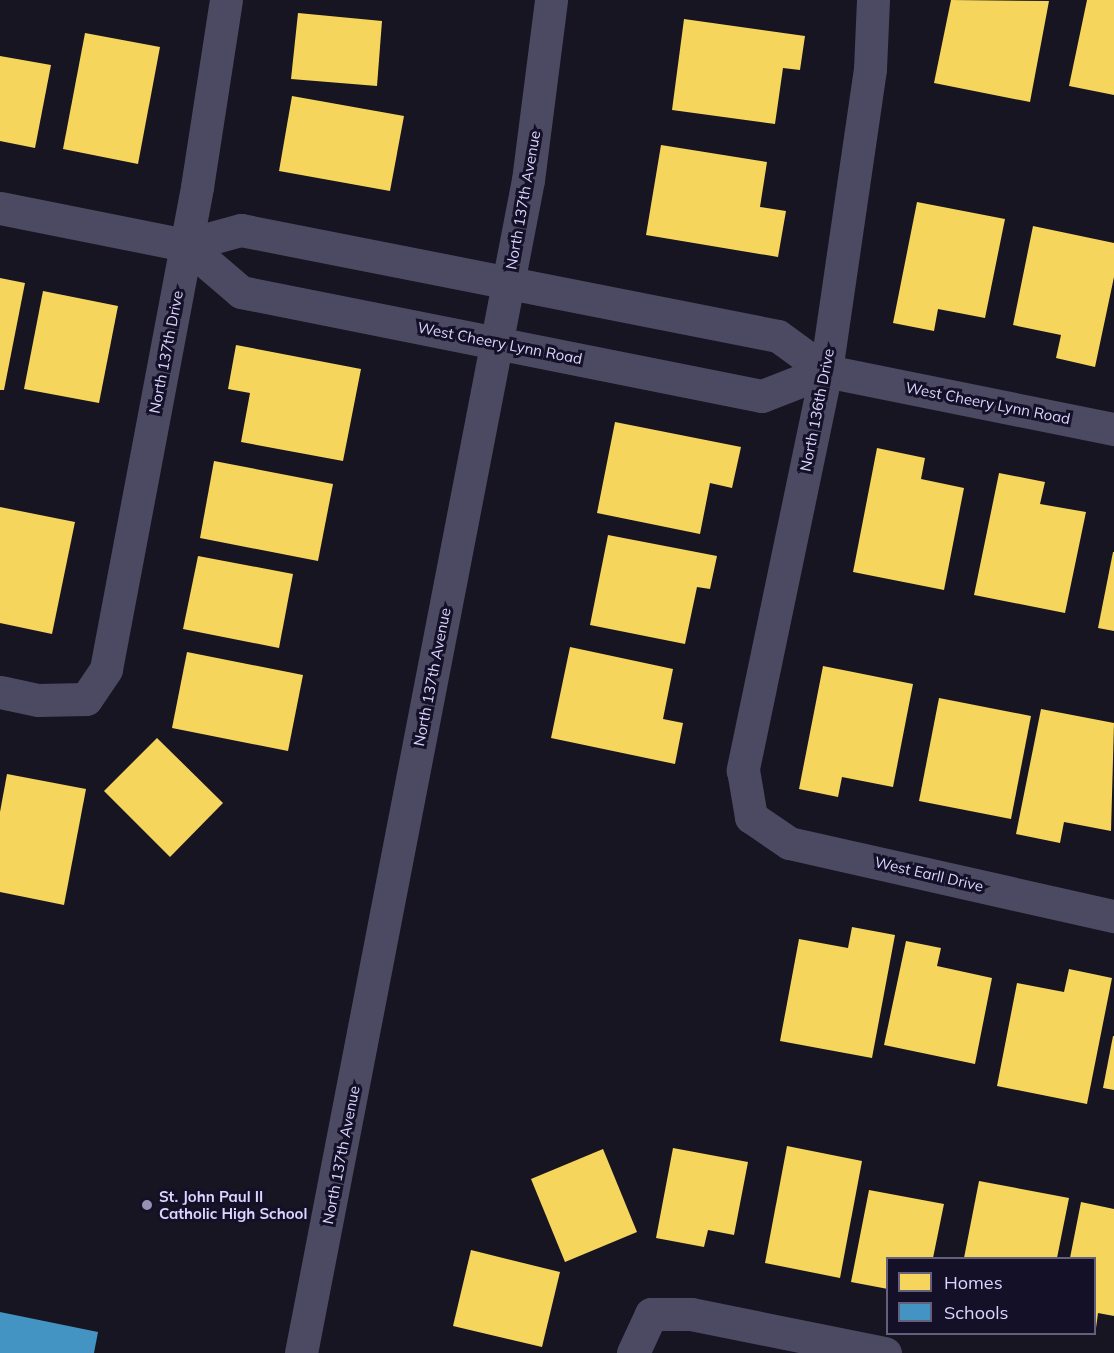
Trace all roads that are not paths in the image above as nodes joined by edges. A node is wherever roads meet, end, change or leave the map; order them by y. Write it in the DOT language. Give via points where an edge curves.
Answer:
graph roads {
  1 [pos="226,0"];
  2 [pos="551,0"];
  3 [pos="873,0"];
  4 [pos="0,208"];
  5 [pos="186,245"];
  6 [pos="509,283"];
  7 [pos="496,341"];
  8 [pos="826,371"];
  9 [pos="1114,429"];
  10 [pos="0,692"];
  11 [pos="752,817"];
  12 [pos="1114,916"];
  13 [pos="301,1353"];
  14 [pos="633,1353"];
  15 [pos="885,1353"];
  1 -- 5 [label="street, North 137th Drive"];
  2 -- 6 [label="street, North 137th Avenue"];
  3 -- 8 [label="street, North 136th Drive" via="870,69"];
  4 -- 5 [label="street, West Cheery Lynn Road"];
  5 -- 6 [label="street, West Cheery Lynn Road" via="241,230"];
  5 -- 7 [label="street, West Cheery Lynn Road" via="241,292"];
  5 -- 10 [label="street, North 137th Drive" via="106,669 86,699 38,700"];
  6 -- 7 [label="street, North 137th Avenue"];
  6 -- 8 [label="street, West Cheery Lynn Road" via="778,336"];
  7 -- 8 [label="street, West Cheery Lynn Road" via="762,396"];
  7 -- 13 [label="street, North 137th Avenue"];
  8 -- 9 [label="street, West Cheery Lynn Road"];
  8 -- 11 [label="street, North 136th Drive" via="743,770"];
  11 -- 12 [label="street, West Earll Drive" via="789,843"];
  14 -- 15 [label="street" via="651,1314 691,1314"];
}
